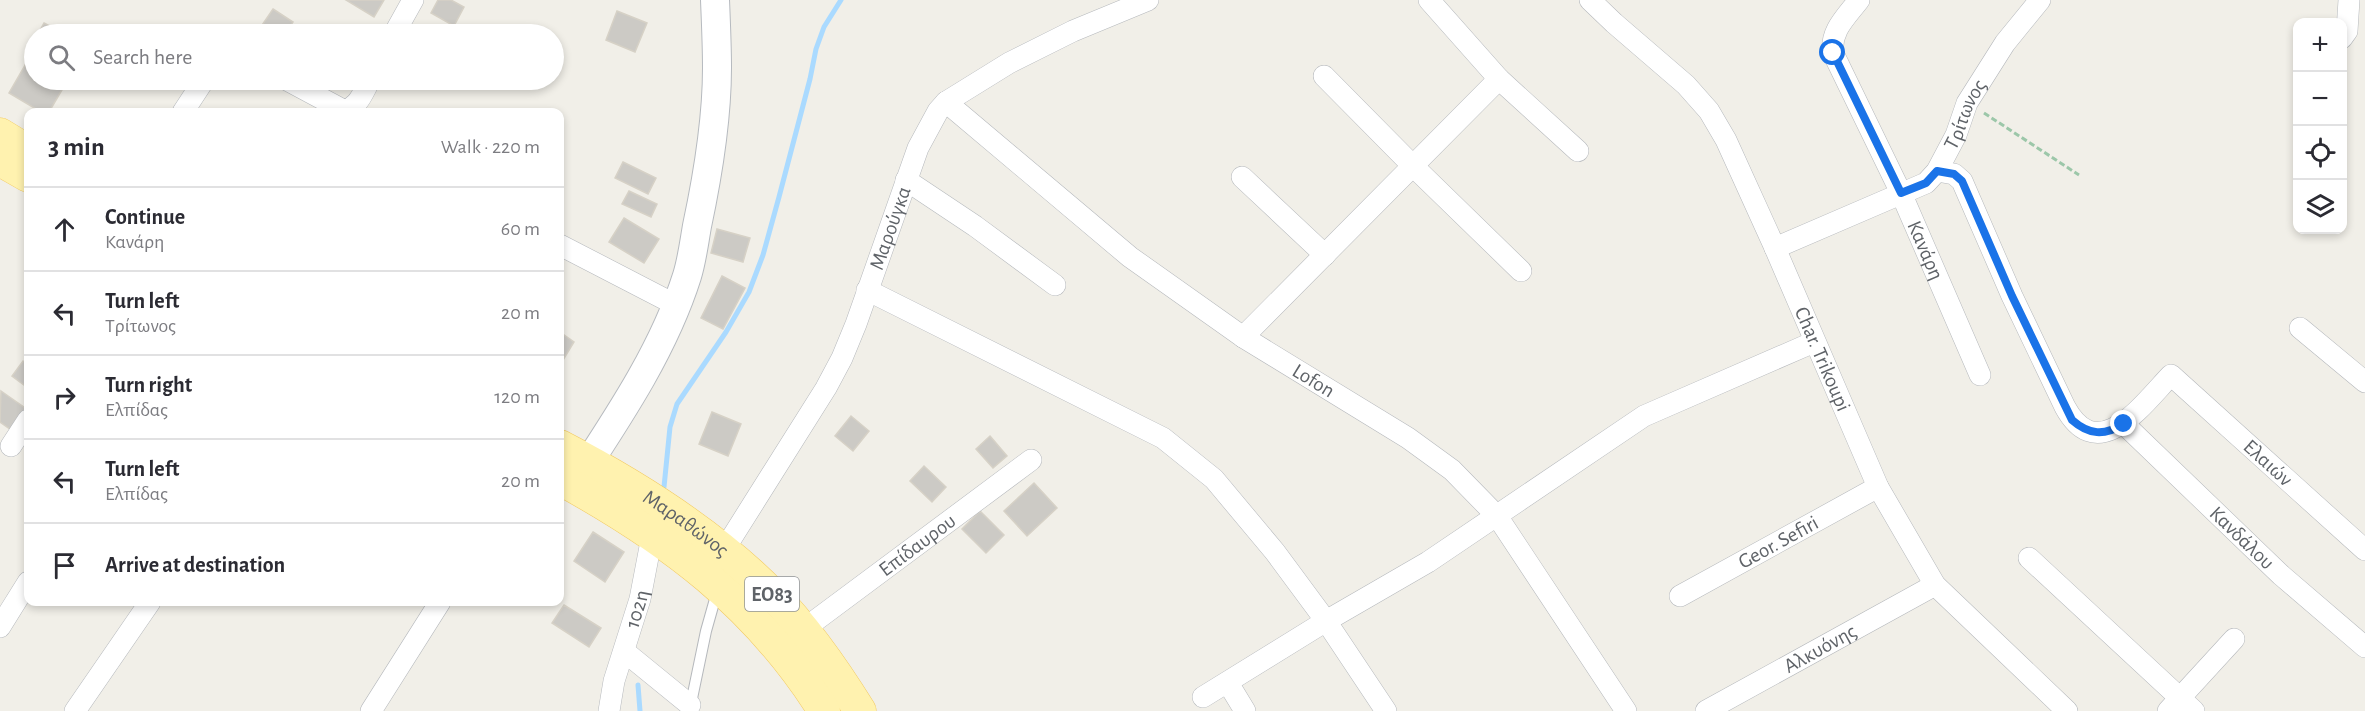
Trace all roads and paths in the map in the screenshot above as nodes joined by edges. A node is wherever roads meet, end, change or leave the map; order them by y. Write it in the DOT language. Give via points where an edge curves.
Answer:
graph roads {
  1 [pos="413,0"];
  2 [pos="715,0"];
  3 [pos="1148,0"];
  4 [pos="1429,0"];
  5 [pos="1590,0"];
  6 [pos="1859,0"];
  7 [pos="2040,0"];
  8 [pos="2349,0"];
  9 [pos="2347,21"];
  10 [pos="400,24"];
  11 [pos="1324,75"];
  12 [pos="1499,79"];
  13 [pos="197,90"];
  14 [pos="306,90"];
  15 [pos="364,90"];
  16 [pos="946,102"];
  17 [pos="1967,103"];
  18 [pos="186,108"];
  19 [pos="339,108"];
  20 [pos="353,108"];
  21 [pos="1578,151"];
  22 [pos="1413,166"];
  23 [pos="1937,171"];
  24 [pos="2079,175"];
  25 [pos="1242,177"];
  26 [pos="906,180"];
  27 [pos="1901,193"];
  28 [pos="564,247"];
  29 [pos="1775,248"];
  30 [pos="1325,255"];
  31 [pos="1521,271"];
  32 [pos="1055,285"];
  33 [pos="867,290"];
  34 [pos="676,305"];
  35 [pos="2300,328"];
  36 [pos="1243,337"];
  37 [pos="1814,342"];
  38 [pos="1980,375"];
  39 [pos="2365,382"];
  40 [pos="2124,424"];
  41 [pos="24,426"];
  42 [pos="11,446"];
  43 [pos="564,455"];
  44 [pos="1031,460"];
  45 [pos="574,476"];
  46 [pos="1878,487"];
  47 [pos="658,503"];
  48 [pos="1497,516"];
  49 [pos="653,535"];
  50 [pos="723,550"];
  51 [pos="2365,550"];
  52 [pos="2029,558"];
  53 [pos="1935,585"];
  54 [pos="719,586"];
  55 [pos="24,588"];
  56 [pos="1680,596"];
  57 [pos="147,606"];
  58 [pos="437,606"];
  59 [pos="1326,621"];
  60 [pos="0,627"];
  61 [pos="804,629"];
  62 [pos="2234,639"];
  63 [pos="2365,647"];
  64 [pos="624,652"];
  65 [pos="1228,683"];
  66 [pos="1203,697"];
  67 [pos="2180,707"];
  68 [pos="690,708"];
  69 [pos="75,711"];
  70 [pos="371,711"];
  71 [pos="609,711"];
  72 [pos="824,711"];
  73 [pos="860,711"];
  74 [pos="1245,711"];
  75 [pos="1386,711"];
  76 [pos="1626,711"];
  77 [pos="1706,711"];
  78 [pos="2067,711"];
  1 -- 10 [label="street"];
  2 -- 34 [label="street" via="717,71 704,194 688,274"];
  3 -- 16 [label="street, Μαρούγκα" via="1073,31"];
  4 -- 12 [label="street"];
  5 -- 29 [label="street, Char. Trikoupi" via="1686,85 1709,111"];
  6 -- 27 [label="street, Κανάρη" via="1836,30 1833,53"];
  7 -- 17 [label="street, Τρίτωνος" via="2005,43"];
  8 -- 9 [label="street"];
  11 -- 22 [label="street"];
  12 -- 21 [label="street"];
  12 -- 22 [label="street"];
  13 -- 18 [label="street"];
  14 -- 19 [label="street"];
  15 -- 20 [label="street"];
  16 -- 26 [label="street, Μαρούγκα" via="918,148"];
  16 -- 36 [label="street, Lofon" via="1130,257"];
  17 -- 23 [label="street, Τρίτωνος"];
  17 -- 24 [label="path"];
  22 -- 30 [label="street"];
  22 -- 31 [label="street"];
  23 -- 27 [label="street, Τρίτωνος" via="1926,183"];
  23 -- 40 [label="street" via="1954,174 1962,181 2072,420 2083,430 2095,432"];
  25 -- 30 [label="street"];
  26 -- 32 [label="street"];
  26 -- 33 [label="street, Μαρούγκα"];
  27 -- 29 [label="street, Τρίτωνος"];
  27 -- 38 [label="street, Κανάρη"];
  28 -- 34 [label="street"];
  29 -- 37 [label="street, Char. Trikoupi"];
  30 -- 36 [label="street"];
  33 -- 50 [label="street, Μαρούγκα" via="853,332 826,388"];
  33 -- 59 [label="street" via="1163,438 1214,479"];
  34 -- 45 [label="street" via="627,402"];
  35 -- 39 [label="street"];
  36 -- 48 [label="street, Lofon" via="1417,445 1452,470"];
  37 -- 46 [label="street, Char. Trikoupi"];
  37 -- 48 [label="street" via="1644,416"];
  40 -- 51 [label="street, Ελαιών" via="2171,375"];
  40 -- 63 [label="street, Κανδάλου" via="2281,575"];
  41 -- 42 [label="street"];
  43 -- 45 [label="main road, Μαραθώνος / ΕΟ83"];
  44 -- 61 [label="street, Επίδαυρου"];
  45 -- 47 [label="main road, Μαραθώνος / ΕΟ83"];
  45 -- 49 [label="main road, Μαραθώνος / ΕΟ83"];
  46 -- 53 [label="street, Char. Trikoupi"];
  46 -- 56 [label="street, Geor. Sefiri"];
  47 -- 49 [label="street, 102η"];
  47 -- 50 [label="main road, Μαραθώνος / ΕΟ83"];
  48 -- 59 [label="street" via="1428,562"];
  48 -- 76 [label="street, Lofon"];
  49 -- 54 [label="main road, Μαραθώνος / ΕΟ83"];
  49 -- 64 [label="street, 102η"];
  50 -- 61 [label="main road, Μαραθώνος / ΕΟ83"];
  52 -- 67 [label="street"];
  53 -- 77 [label="street, Αλκυόνης"];
  53 -- 78 [label="street, Char. Trikoupi"];
  54 -- 68 [label="lane"];
  54 -- 72 [label="main road, Μαραθώνος / ΕΟ83" via="780,648"];
  55 -- 60 [label="street"];
  57 -- 69 [label="street"];
  58 -- 70 [label="street"];
  59 -- 65 [label="street"];
  59 -- 75 [label="street"];
  61 -- 73 [label="main road, Μαραθώνος / ΕΟ83"];
  62 -- 67 [label="street"];
  64 -- 68 [label="street"];
  64 -- 71 [label="street, 102η"];
  65 -- 66 [label="street"];
  65 -- 74 [label="street"];
}
